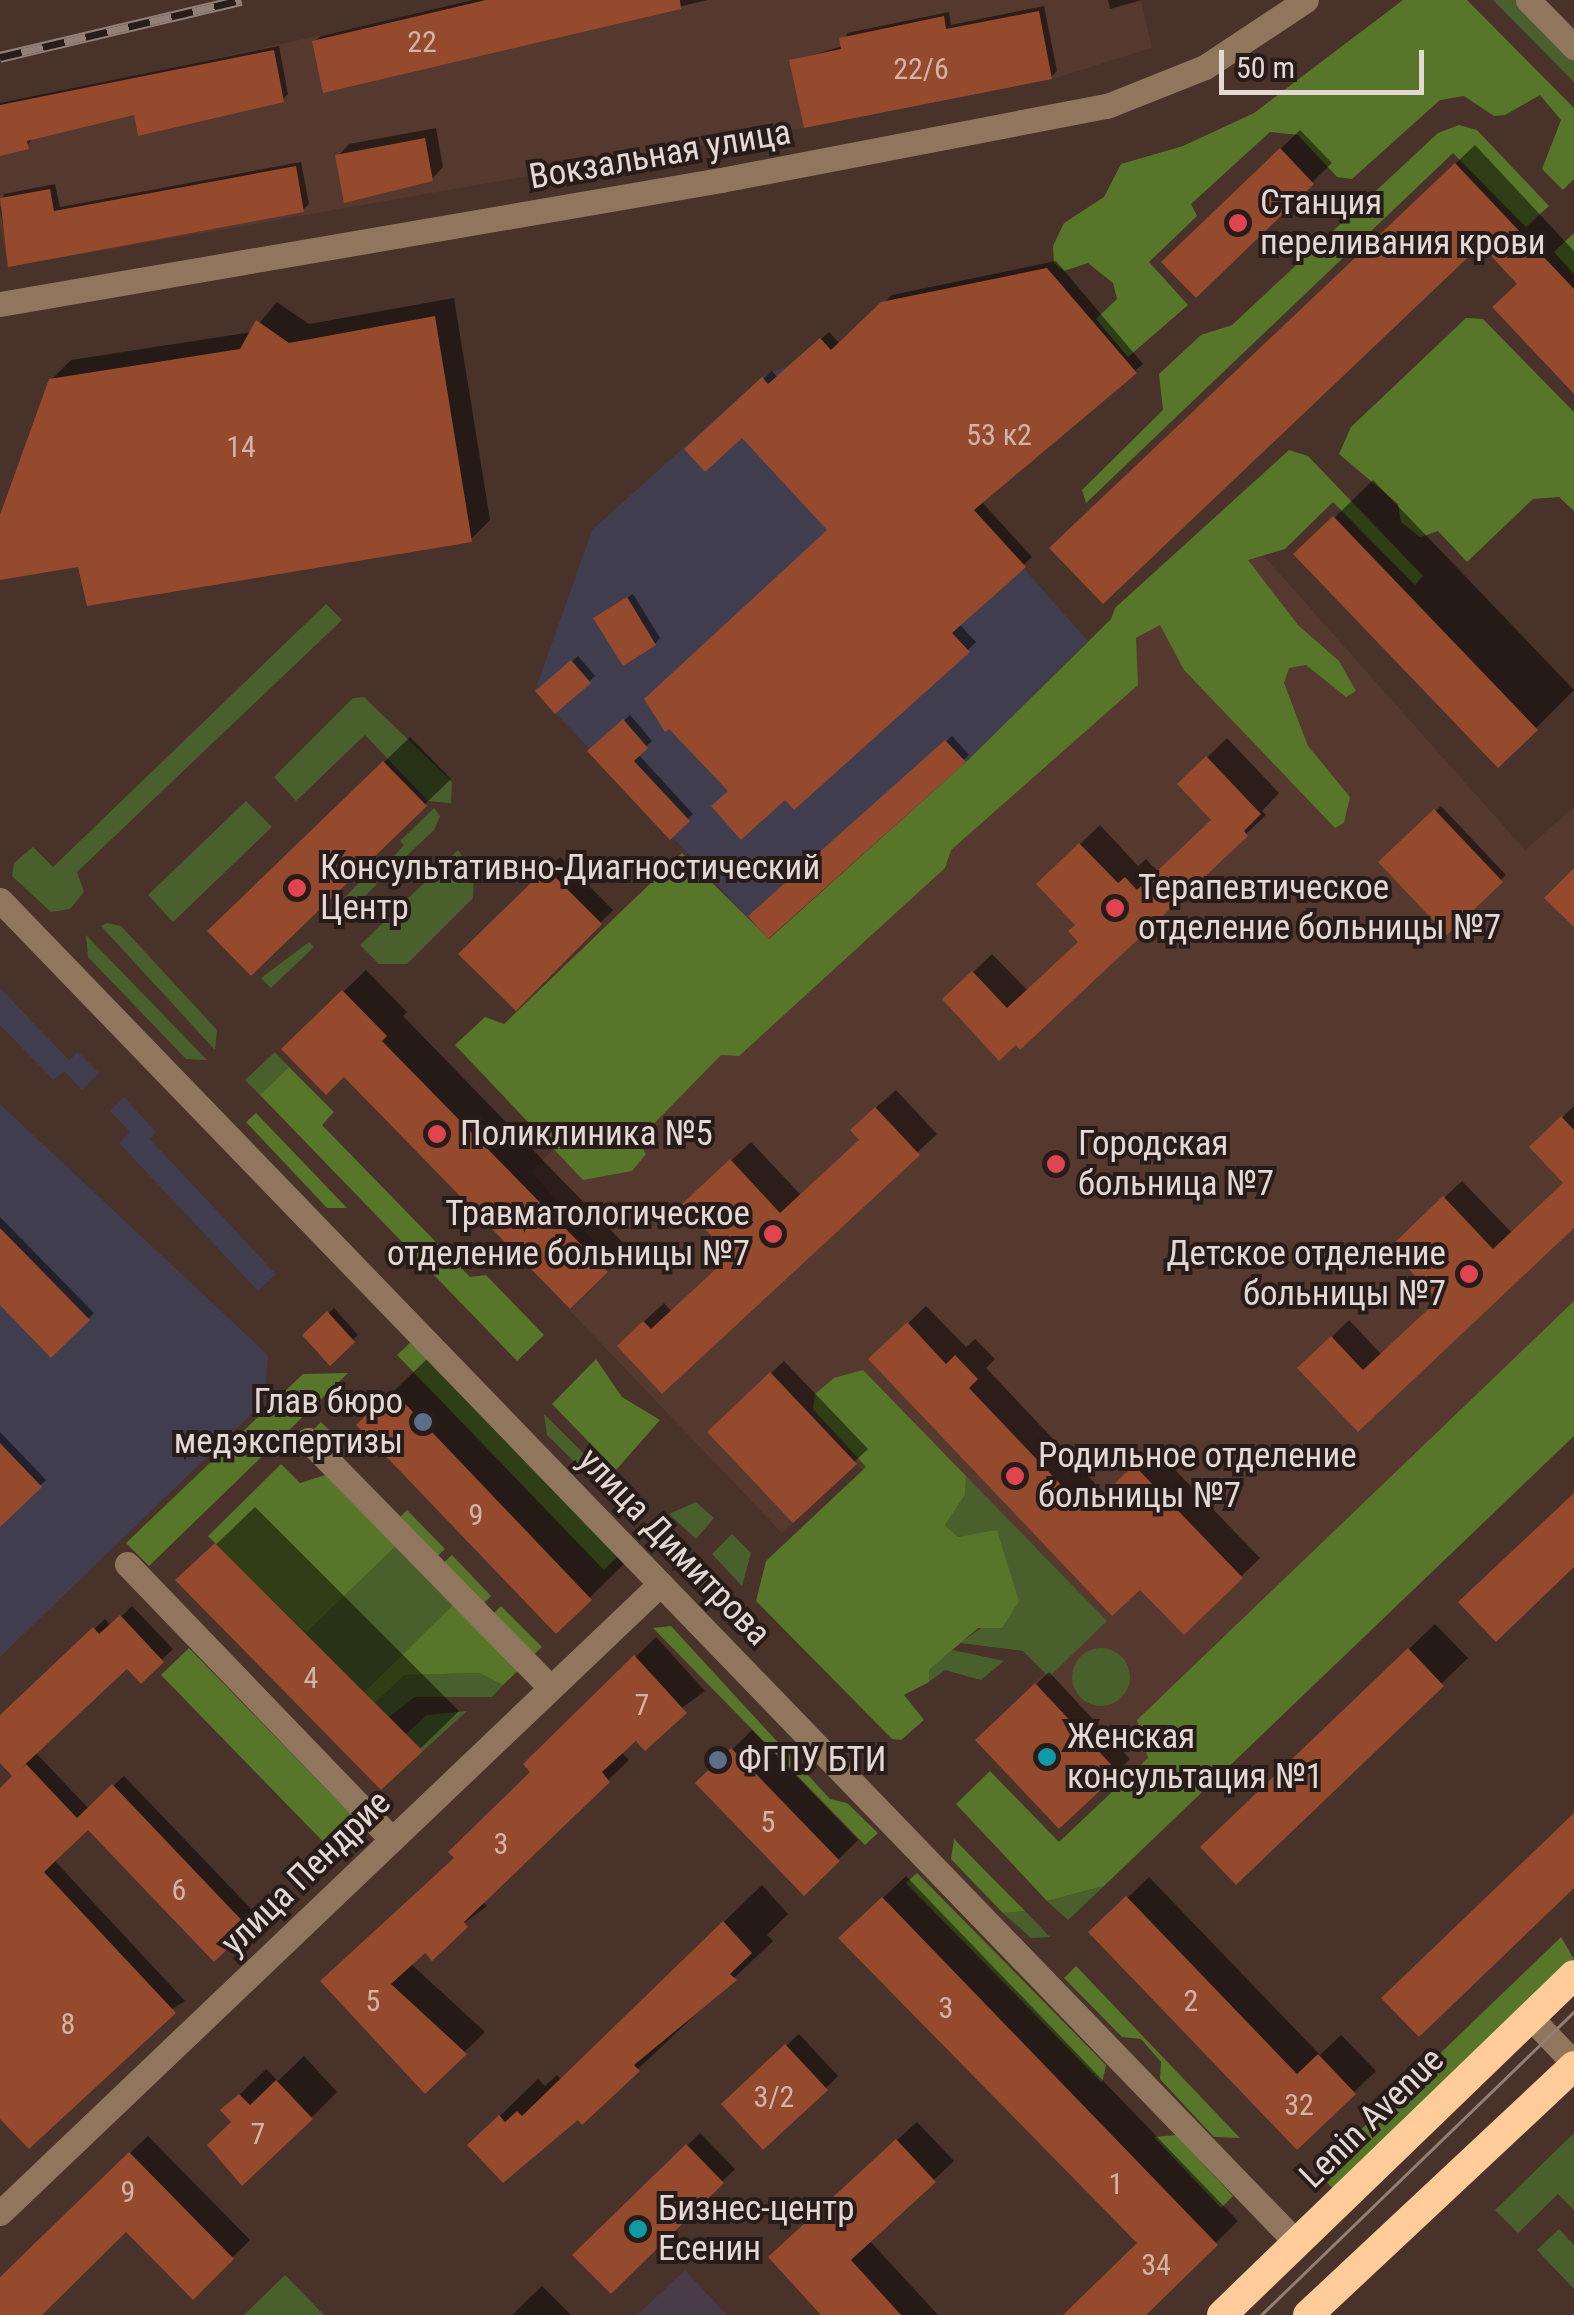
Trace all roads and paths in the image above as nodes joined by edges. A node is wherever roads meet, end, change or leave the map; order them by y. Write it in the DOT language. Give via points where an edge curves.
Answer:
graph roads {
  1 [pos="1306,0"];
  2 [pos="1528,0"];
  3 [pos="1574,47"];
  4 [pos="0,304"];
  5 [pos="0,900"];
  6 [pos="308,1440"];
  7 [pos="127,1564"];
  8 [pos="660,1584"];
  9 [pos="550,1687"];
  10 [pos="392,1839"];
  11 [pos="1574,1975"];
  12 [pos="1530,2017"];
  13 [pos="1574,2064"];
  14 [pos="0,2214"];
  15 [pos="1297,2243"];
  16 [pos="1222,2315"];
  17 [pos="1308,2315"];
  1 -- 4 [label="street, Вокзальная улица" via="1204,66 1107,106"];
  2 -- 3 [label="street"];
  5 -- 8 [label="street, улица Димитрова"];
  6 -- 9 [label="street"];
  7 -- 10 [label="street"];
  8 -- 9 [label="street, улица Пендрие"];
  8 -- 15 [label="street, улица Димитрова"];
  9 -- 10 [label="street, улица Пендрие"];
  10 -- 14 [label="street, улица Пендрие"];
  11 -- 12 [label="highway, Lenin Avenue"];
  12 -- 13 [label="street"];
  12 -- 15 [label="highway, Lenin Avenue"];
  13 -- 17 [label="highway"];
  15 -- 16 [label="highway, Lenin Avenue"];
}
